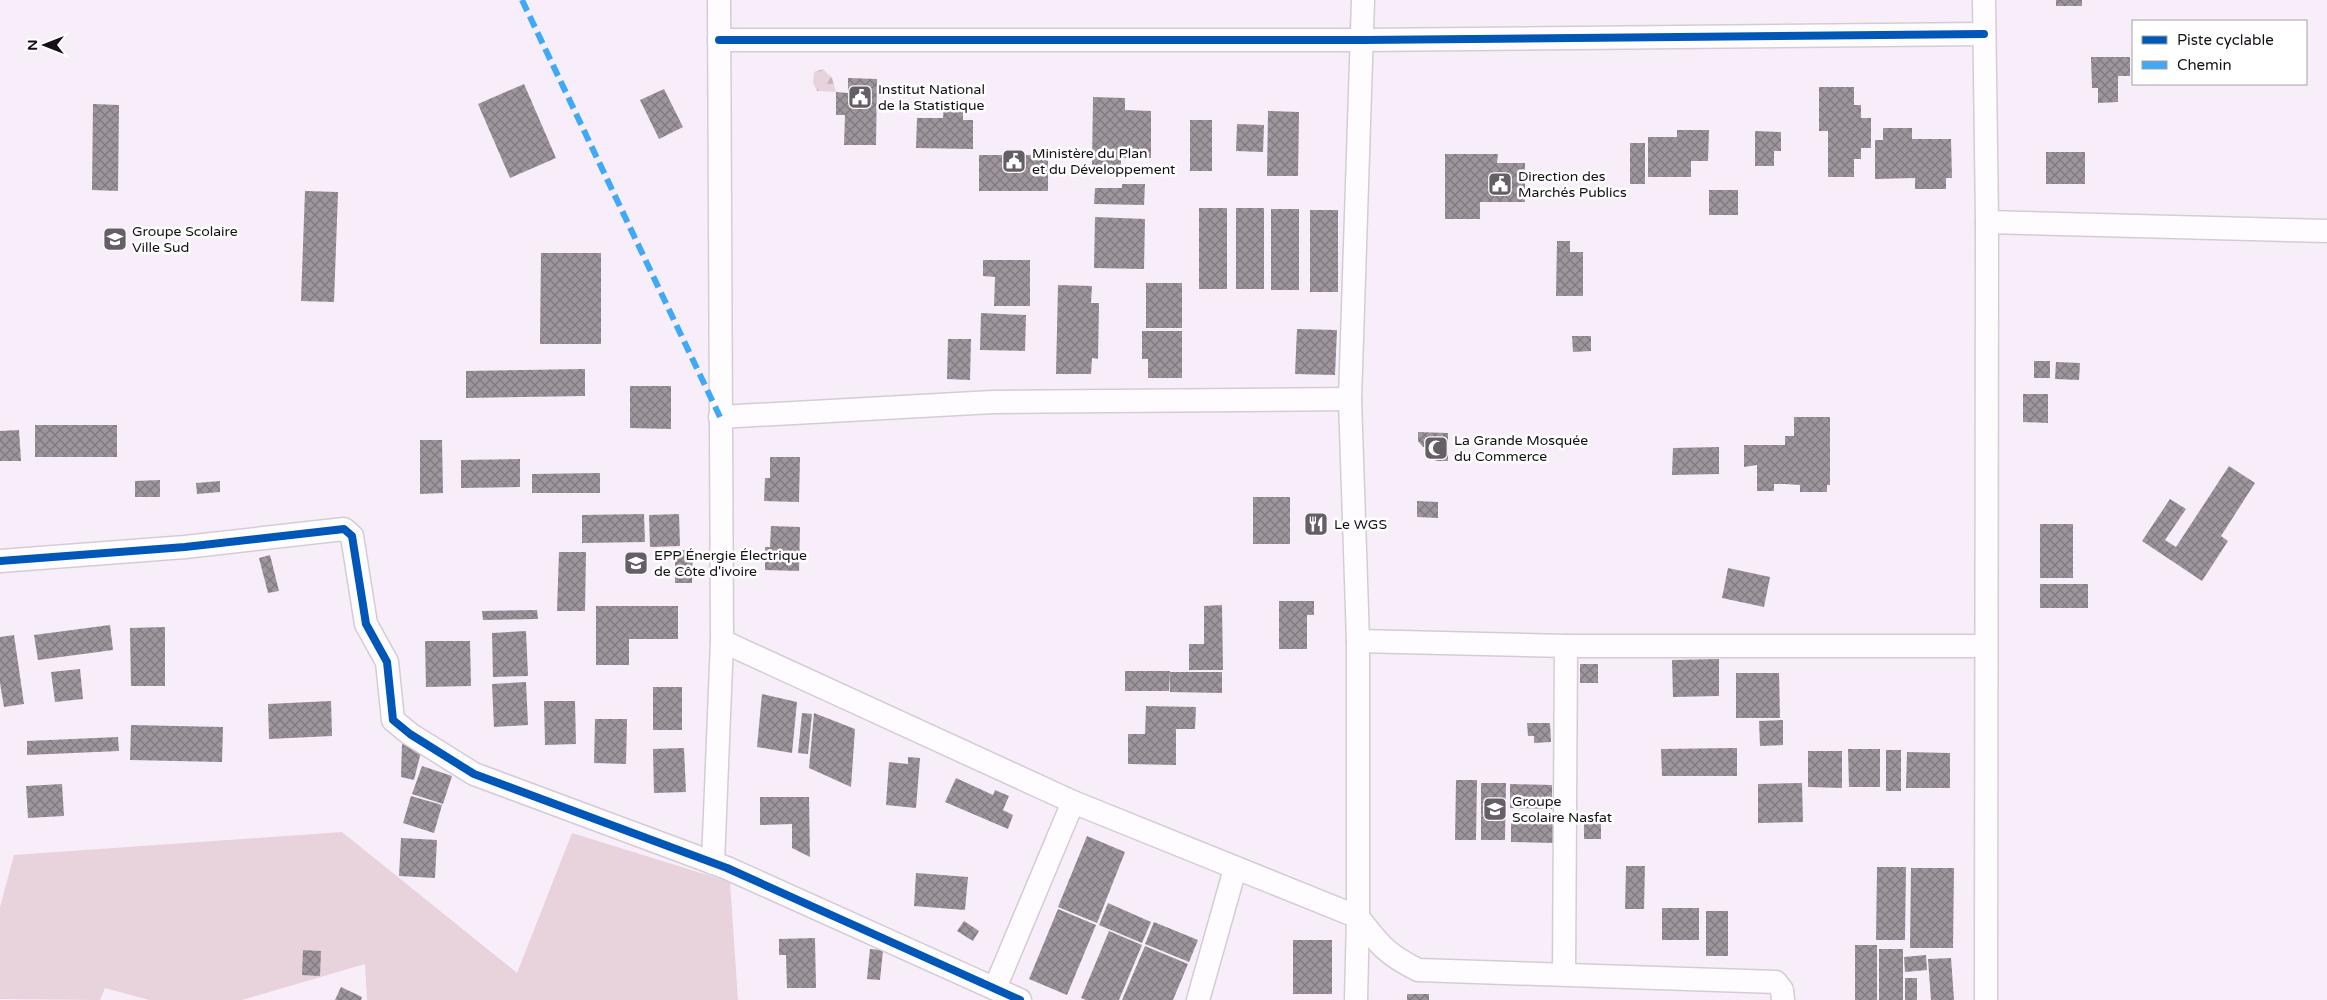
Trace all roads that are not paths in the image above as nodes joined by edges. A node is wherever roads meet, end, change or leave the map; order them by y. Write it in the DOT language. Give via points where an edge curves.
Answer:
graph roads {
  1 [pos="719,0"];
  2 [pos="1364,0"];
  3 [pos="1984,0"];
  4 [pos="1984,34"];
  5 [pos="719,40"];
  6 [pos="1363,40"];
  7 [pos="1986,222"];
  8 [pos="2327,231"];
  9 [pos="1350,400"];
  10 [pos="720,417"];
  11 [pos="0,561"];
  12 [pos="1358,641"];
  13 [pos="722,642"];
  14 [pos="1566,646"];
  15 [pos="1986,646"];
  16 [pos="1073,802"];
  17 [pos="713,863"];
  18 [pos="1235,869"];
  19 [pos="1358,917"];
  20 [pos="1564,974"];
  21 [pos="995,988"];
  22 [pos="1020,1000"];
  23 [pos="1198,1000"];
  24 [pos="1356,1000"];
  25 [pos="1783,1000"];
  26 [pos="1986,1000"];
  1 -- 5 [label="street"];
  2 -- 6 [label="street"];
  3 -- 4 [label="street"];
  4 -- 6 [label="street"];
  4 -- 7 [label="street"];
  5 -- 6 [label="street"];
  5 -- 10 [label="street"];
  6 -- 9 [label="street"];
  7 -- 8 [label="street"];
  7 -- 15 [label="street"];
  9 -- 10 [label="street" via="993,402"];
  9 -- 12 [label="street"];
  10 -- 13 [label="street"];
  11 -- 17 [label="street" via="186,547 344,529 352,536 366,624 387,662 393,720 399,726 474,774"];
  12 -- 14 [label="street"];
  12 -- 19 [label="street"];
  13 -- 16 [label="street"];
  13 -- 17 [label="street"];
  14 -- 15 [label="street"];
  14 -- 20 [label="street"];
  15 -- 26 [label="street"];
  16 -- 18 [label="street"];
  16 -- 21 [label="street"];
  17 -- 21 [label="street"];
  18 -- 19 [label="street"];
  18 -- 23 [label="street"];
  19 -- 20 [label="street" via="1382,948 1418,970"];
  19 -- 24 [label="street"];
  20 -- 25 [label="street" via="1776,982 1782,990"];
  21 -- 22 [label="street"];
}
